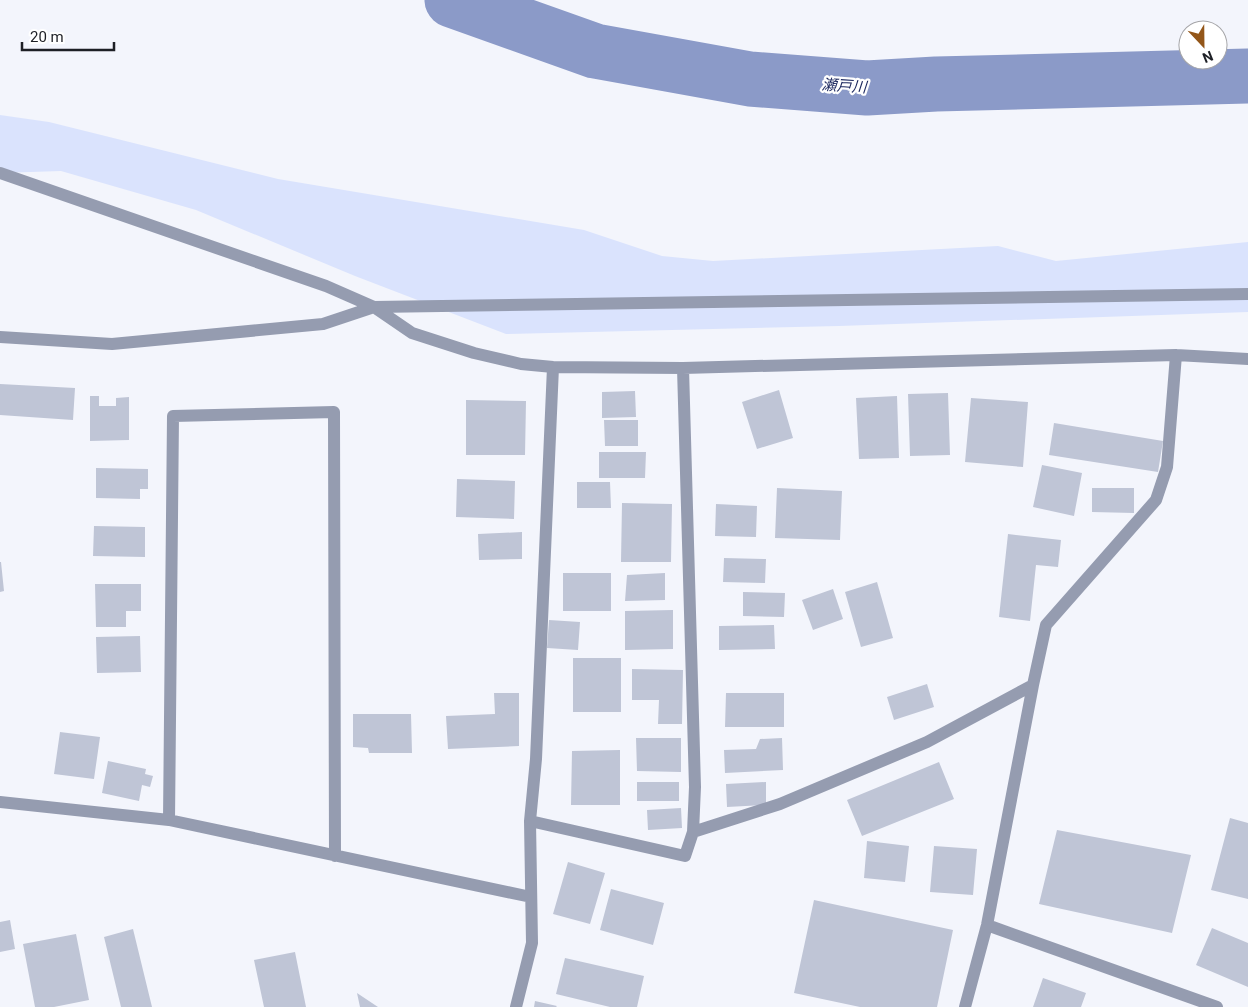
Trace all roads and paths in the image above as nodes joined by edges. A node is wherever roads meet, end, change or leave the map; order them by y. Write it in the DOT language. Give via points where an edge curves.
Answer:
graph roads {
  1 [pos="0,173"];
  2 [pos="1248,294"];
  3 [pos="374,307"];
  4 [pos="0,337"];
  5 [pos="1176,355"];
  6 [pos="1248,358"];
  7 [pos="553,367"];
  8 [pos="683,368"];
  9 [pos="1033,685"];
  10 [pos="0,802"];
  11 [pos="170,820"];
  12 [pos="530,822"];
  13 [pos="694,832"];
  14 [pos="335,856"];
  15 [pos="532,897"];
  16 [pos="988,926"];
  17 [pos="516,1007"];
  18 [pos="965,1007"];
  19 [pos="1218,1007"];
  1 -- 3 [label="street" via="326,286"];
  2 -- 3 [label="street"];
  3 -- 4 [label="street" via="323,324 112,344"];
  3 -- 7 [label="street" via="412,333 521,364"];
  5 -- 6 [label="street"];
  5 -- 8 [label="street"];
  5 -- 9 [label="street" via="1167,467 1156,500 1046,625"];
  7 -- 8 [label="street"];
  7 -- 12 [label="street" via="536,759"];
  8 -- 13 [label="street"];
  9 -- 13 [label="street" via="928,742 780,804"];
  9 -- 16 [label="street"];
  10 -- 11 [label="street"];
  11 -- 14 [label="street"];
  11 -- 14 [label="street" via="173,416 334,412"];
  12 -- 13 [label="street" via="685,856"];
  12 -- 15 [label="street"];
  14 -- 15 [label="street"];
  15 -- 17 [label="street" via="532,943"];
  16 -- 18 [label="street"];
  16 -- 19 [label="street"];
}
